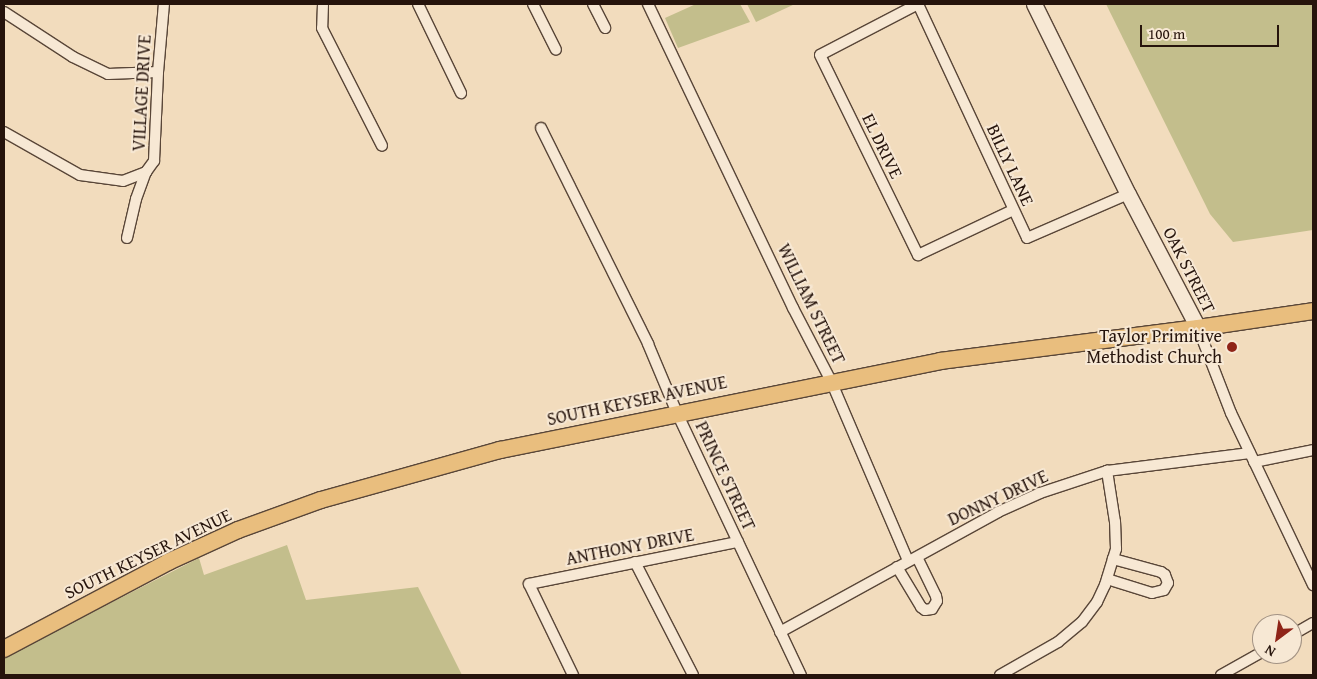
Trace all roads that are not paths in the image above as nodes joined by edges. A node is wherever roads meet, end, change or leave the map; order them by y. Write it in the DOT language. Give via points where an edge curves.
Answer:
graph roads {
  1 [pos="164,4"];
  2 [pos="323,4"];
  3 [pos="418,4"];
  4 [pos="533,4"];
  5 [pos="593,4"];
  6 [pos="648,4"];
  7 [pos="918,4"];
  8 [pos="1034,4"];
  9 [pos="4,12"];
  10 [pos="605,28"];
  11 [pos="556,50"];
  12 [pos="158,72"];
  13 [pos="462,93"];
  14 [pos="541,128"];
  15 [pos="4,132"];
  16 [pos="382,146"];
  17 [pos="146,172"];
  18 [pos="1128,194"];
  19 [pos="1012,210"];
  20 [pos="127,238"];
  21 [pos="1313,310"];
  22 [pos="1198,328"];
  23 [pos="831,381"];
  24 [pos="678,413"];
  25 [pos="1313,450"];
  26 [pos="1252,457"];
  27 [pos="1107,471"];
  28 [pos="738,542"];
  29 [pos="913,559"];
  30 [pos="1113,559"];
  31 [pos="1308,561"];
  32 [pos="635,562"];
  33 [pos="897,567"];
  34 [pos="1107,579"];
  35 [pos="1313,586"];
  36 [pos="1313,623"];
  37 [pos="1302,629"];
  38 [pos="780,632"];
  39 [pos="4,649"];
  40 [pos="1252,658"];
  41 [pos="573,675"];
  42 [pos="693,675"];
  43 [pos="801,675"];
  44 [pos="1000,675"];
  45 [pos="1221,675"];
  1 -- 12 [label="street, VILLAGE DRIVE"];
  2 -- 16 [label="street" via="322,28"];
  3 -- 13 [label="street"];
  4 -- 11 [label="street"];
  5 -- 10 [label="street"];
  6 -- 23 [label="street, WILLIAM STREET"];
  7 -- 19 [label="street, BILLY LANE"];
  7 -- 19 [label="street, EL DRIVE" via="820,55 918,255"];
  8 -- 18 [label="street, OAK STREET"];
  9 -- 12 [label="street" via="73,57 108,74"];
  12 -- 17 [label="street, VILLAGE DRIVE" via="156,146 154,161"];
  14 -- 24 [label="street, PRINCE STREET"];
  15 -- 17 [label="street" via="80,175 123,181"];
  17 -- 20 [label="street, VILLAGE DRIVE"];
  18 -- 19 [label="street, BILLY LANE" via="1027,238"];
  18 -- 22 [label="street, OAK STREET"];
  21 -- 22 [label="main road, SOUTH KEYSER AVENUE"];
  22 -- 23 [label="main road, SOUTH KEYSER AVENUE" via="940,361"];
  22 -- 26 [label="street, OAK STREET"];
  23 -- 24 [label="main road, SOUTH KEYSER AVENUE"];
  23 -- 29 [label="street, WILLIAM STREET"];
  24 -- 28 [label="street, PRINCE STREET"];
  24 -- 39 [label="main road, SOUTH KEYSER AVENUE" via="500,450 320,500 238,530 168,562"];
  25 -- 26 [label="street, DONNY DRIVE"];
  26 -- 27 [label="street, DONNY DRIVE"];
  26 -- 31 [label="street, OAK STREET"];
  27 -- 29 [label="street, DONNY DRIVE" via="1006,508"];
  27 -- 30 [label="street" via="1115,522"];
  28 -- 32 [label="street, ANTHONY DRIVE"];
  28 -- 38 [label="street, PRINCE STREET"];
  29 -- 33 [label="street, DONNY DRIVE"];
  29 -- 33 [label="street, WILLIAM STREET" via="936,596 932,609 920,607"];
  30 -- 34 [label="street"];
  30 -- 34 [label="street" via="1161,572 1168,583 1164,590 1152,593"];
  31 -- 35 [label="street, OAK STREET"];
  32 -- 41 [label="street, ANTHONY DRIVE" via="529,584"];
  32 -- 42 [label="street"];
  33 -- 38 [label="street, DONNY DRIVE"];
  34 -- 44 [label="street" via="1097,602 1082,622 1058,642"];
  36 -- 37 [label="street"];
  38 -- 43 [label="street, PRINCE STREET"];
  40 -- 45 [label="street"];
}
